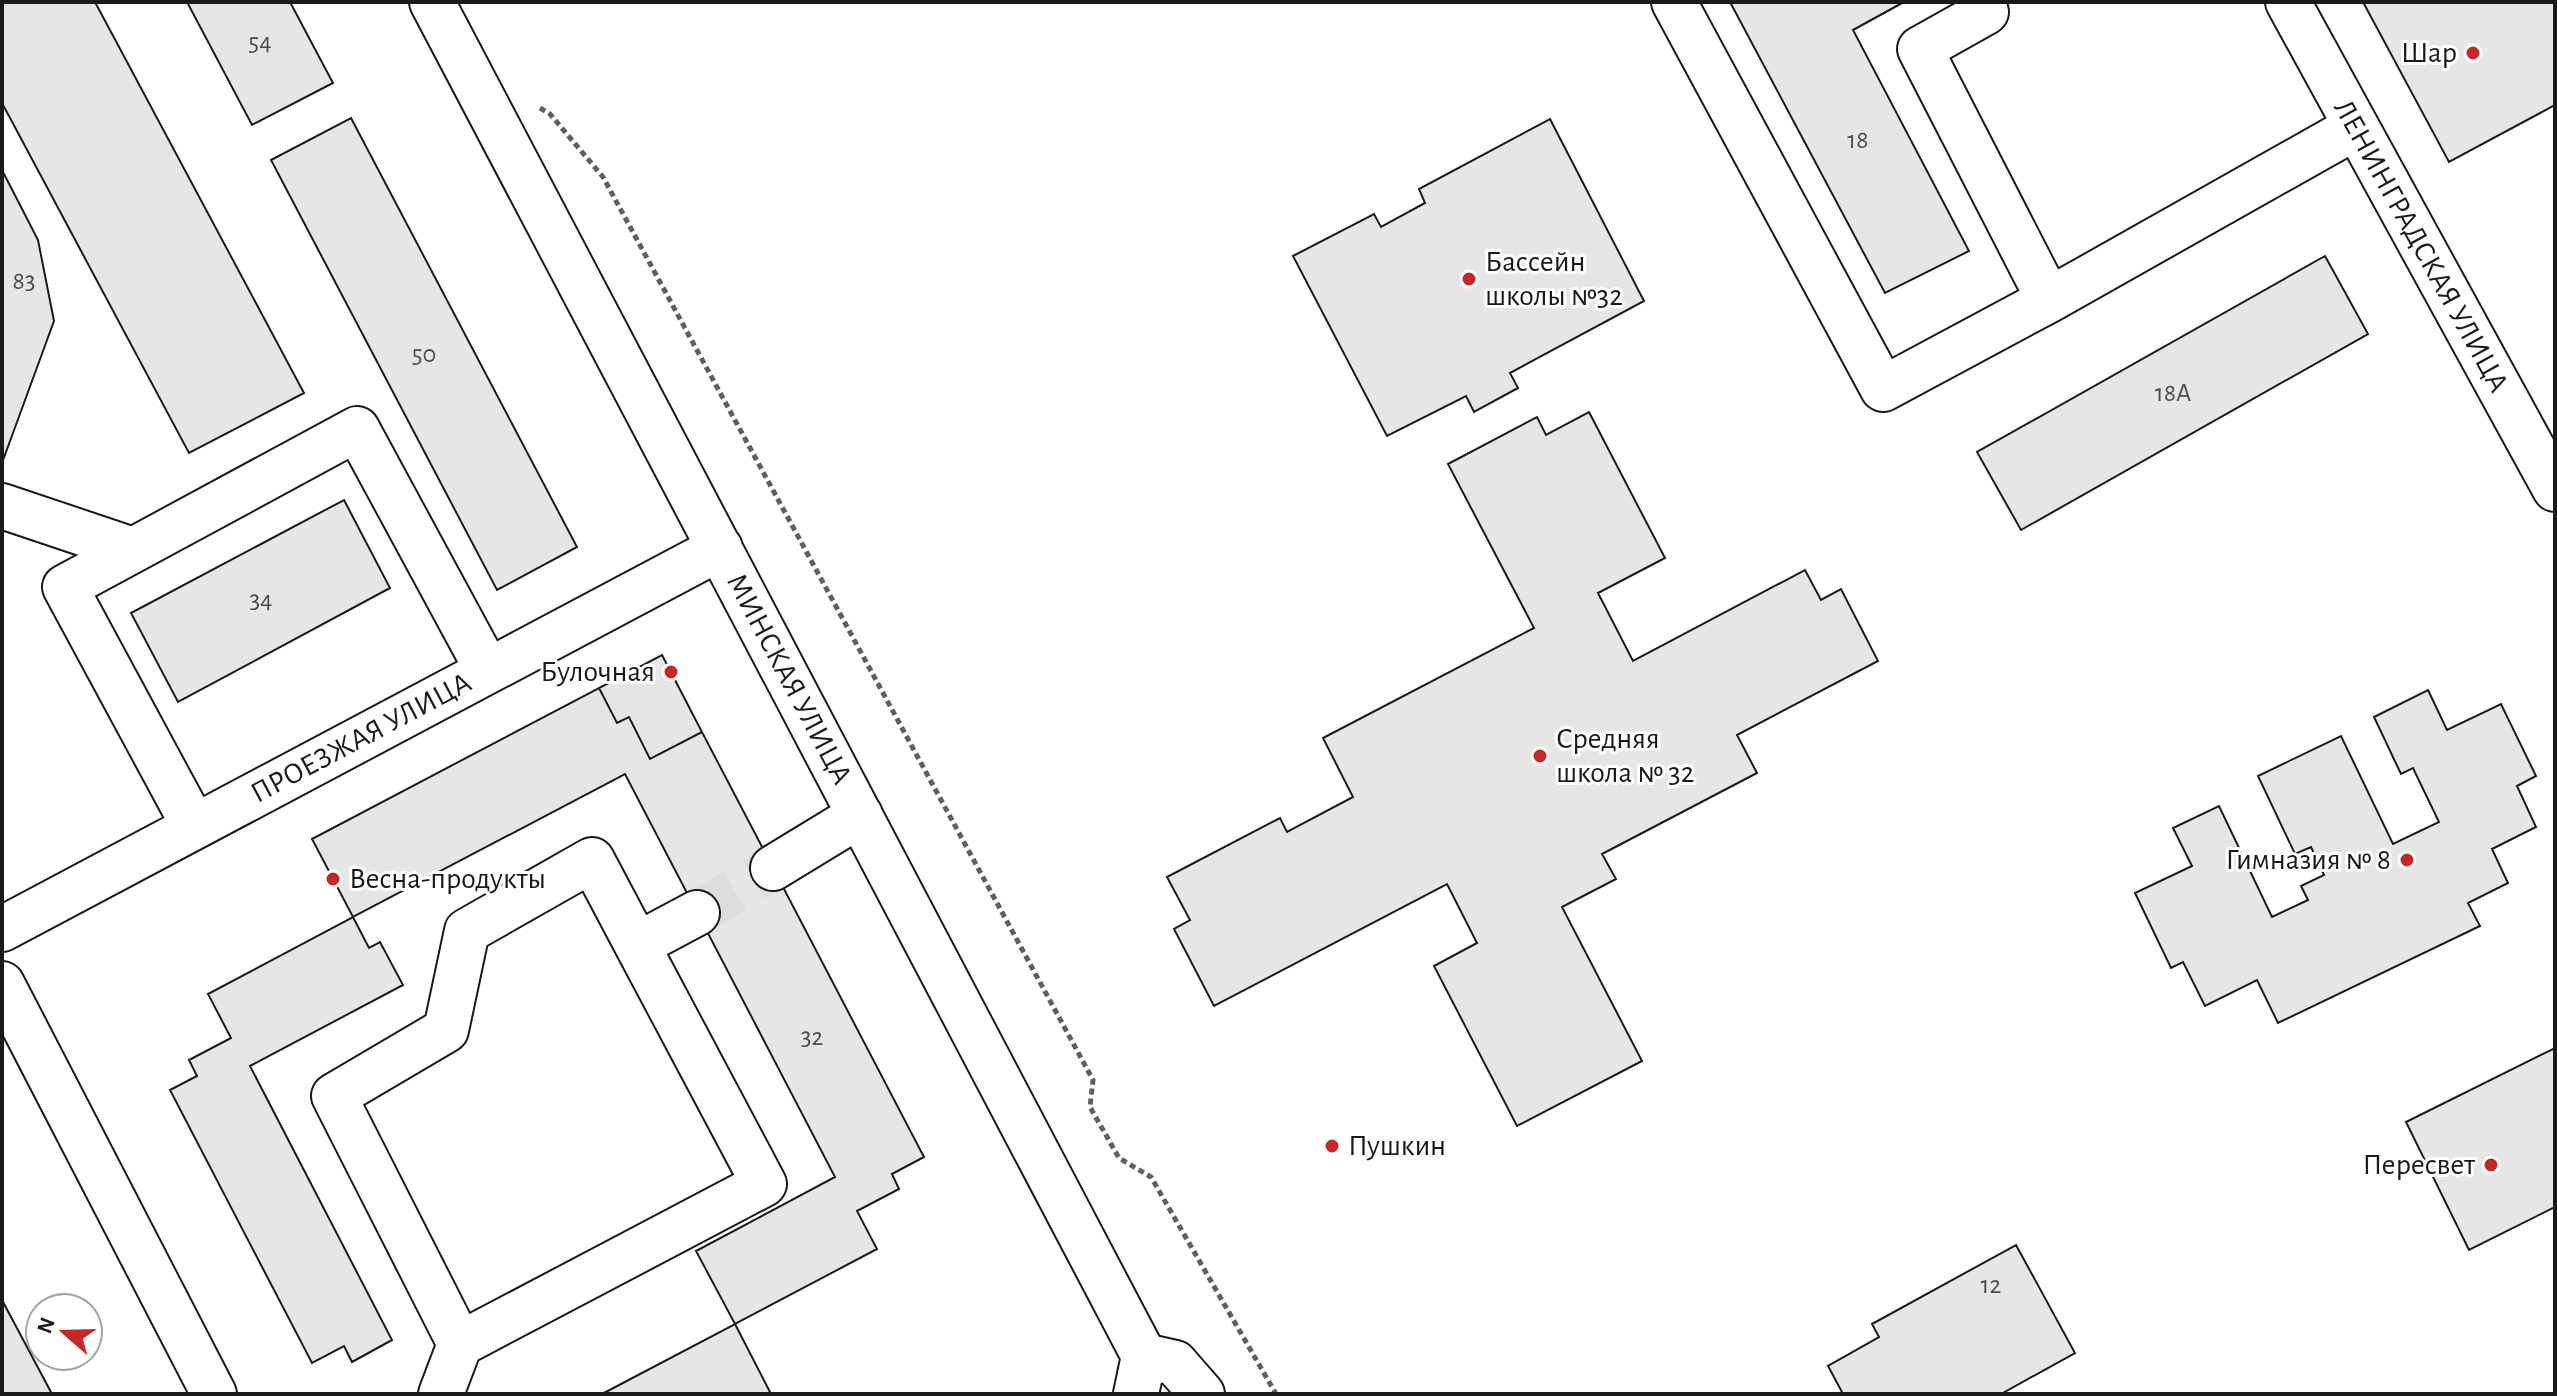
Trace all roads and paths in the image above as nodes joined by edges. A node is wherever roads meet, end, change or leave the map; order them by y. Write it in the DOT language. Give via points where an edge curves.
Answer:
graph roads {
  1 [pos="432,2"];
  2 [pos="1674,2"];
  3 [pos="2288,2"];
  4 [pos="1986,12"];
  5 [pos="538,107"];
  6 [pos="2356,127"];
  7 [pos="2049,300"];
  8 [pos="2555,489"];
  9 [pos="2,506"];
  10 [pos="720,548"];
  11 [pos="133,550"];
  12 [pos="488,671"];
  13 [pos="860,815"];
  14 [pos="194,826"];
  15 [pos="773,868"];
  16 [pos="697,913"];
  17 [pos="2,929"];
  18 [pos="637,945"];
  19 [pos="2,984"];
  20 [pos="460,1344"];
  21 [pos="1140,1375"];
  22 [pos="214,1394"];
  23 [pos="441,1394"];
  24 [pos="1202,1394"];
  25 [pos="1276,1394"];
  1 -- 10 [label="street, МИНСКАЯ УЛИЦА"];
  2 -- 7 [label="street" via="1883,389"];
  3 -- 6 [label="street, ЛЕНИНГРАДСКАЯ УЛИЦА"];
  4 -- 7 [label="street" via="1920,49"];
  5 -- 25 [label="path" via="550,114 603,177 1093,1080 1090,1107 1119,1158 1151,1177"];
  6 -- 7 [label="street"];
  6 -- 8 [label="street, ЛЕНИНГРАДСКАЯ УЛИЦА"];
  9 -- 11 [label="street"];
  10 -- 12 [label="street, ПРОЕЗЖАЯ УЛИЦА"];
  10 -- 13 [label="street, МИНСКАЯ УЛИЦА"];
  11 -- 12 [label="street" via="357,429"];
  11 -- 14 [label="street" via="65,587"];
  12 -- 14 [label="street, ПРОЕЗЖАЯ УЛИЦА"];
  13 -- 15 [label="street"];
  13 -- 21 [label="street, МИНСКАЯ УЛИЦА"];
  14 -- 17 [label="street, ПРОЕЗЖАЯ УЛИЦА"];
  16 -- 18 [label="street"];
  18 -- 20 [label="street" via="764,1184"];
  18 -- 20 [label="street" via="592,860 467,931 446,1030 334,1096"];
  19 -- 22 [label="street"];
  20 -- 23 [label="street"];
  21 -- 24 [label="street, МИНСКАЯ УЛИЦА" via="1175,1363"];
}
